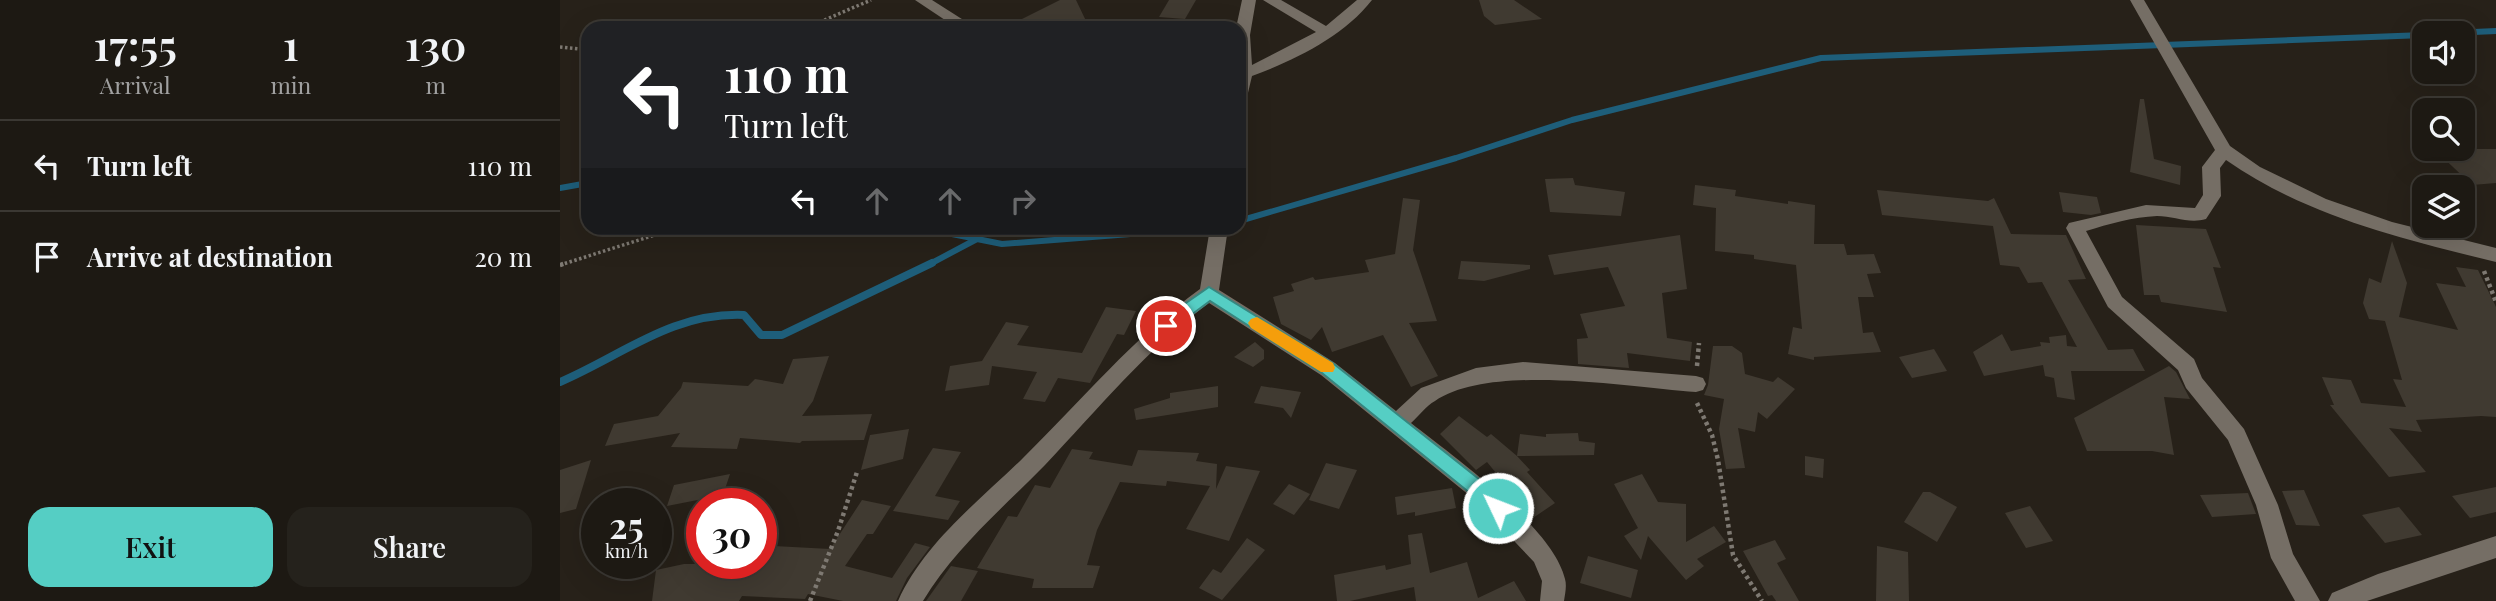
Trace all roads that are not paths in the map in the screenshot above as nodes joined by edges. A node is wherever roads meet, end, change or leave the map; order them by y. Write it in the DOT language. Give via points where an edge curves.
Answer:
graph roads {
  1 [pos="922,0"];
  2 [pos="1249,0"];
  3 [pos="1270,0"];
  4 [pos="1365,0"];
  5 [pos="2137,0"];
  6 [pos="956,21"];
  7 [pos="1245,21"];
  8 [pos="1326,32"];
  9 [pos="1246,74"];
  10 [pos="2224,150"];
  11 [pos="1218,235"];
  12 [pos="2496,255"];
  13 [pos="1209,293"];
  14 [pos="1696,383"];
  15 [pos="1397,423"];
  16 [pos="2496,547"];
  17 [pos="910,601"];
  18 [pos="1552,601"];
  19 [pos="2308,601"];
  20 [pos="2340,601"];
  1 -- 6 [label="street"];
  2 -- 7 [label="street"];
  3 -- 8 [label="street"];
  4 -- 8 [label="street"];
  5 -- 10 [label="street"];
  8 -- 9 [label="street"];
  10 -- 12 [label="street" via="2304,197 2373,223"];
  10 -- 19 [label="street" via="2211,167 2211,196 2200,214 2159,210 2075,228 2115,302 2187,365 2193,382 2236,435 2267,505 2283,558"];
  11 -- 13 [label="street"];
  13 -- 15 [label="street" via="1328,369"];
  13 -- 17 [label="street" via="1150,339 996,497 942,554"];
  14 -- 15 [label="street" via="1523,370 1476,376 1428,394"];
  15 -- 18 [label="street" via="1483,493 1543,555 1553,581"];
  16 -- 20 [label="street"];
}
